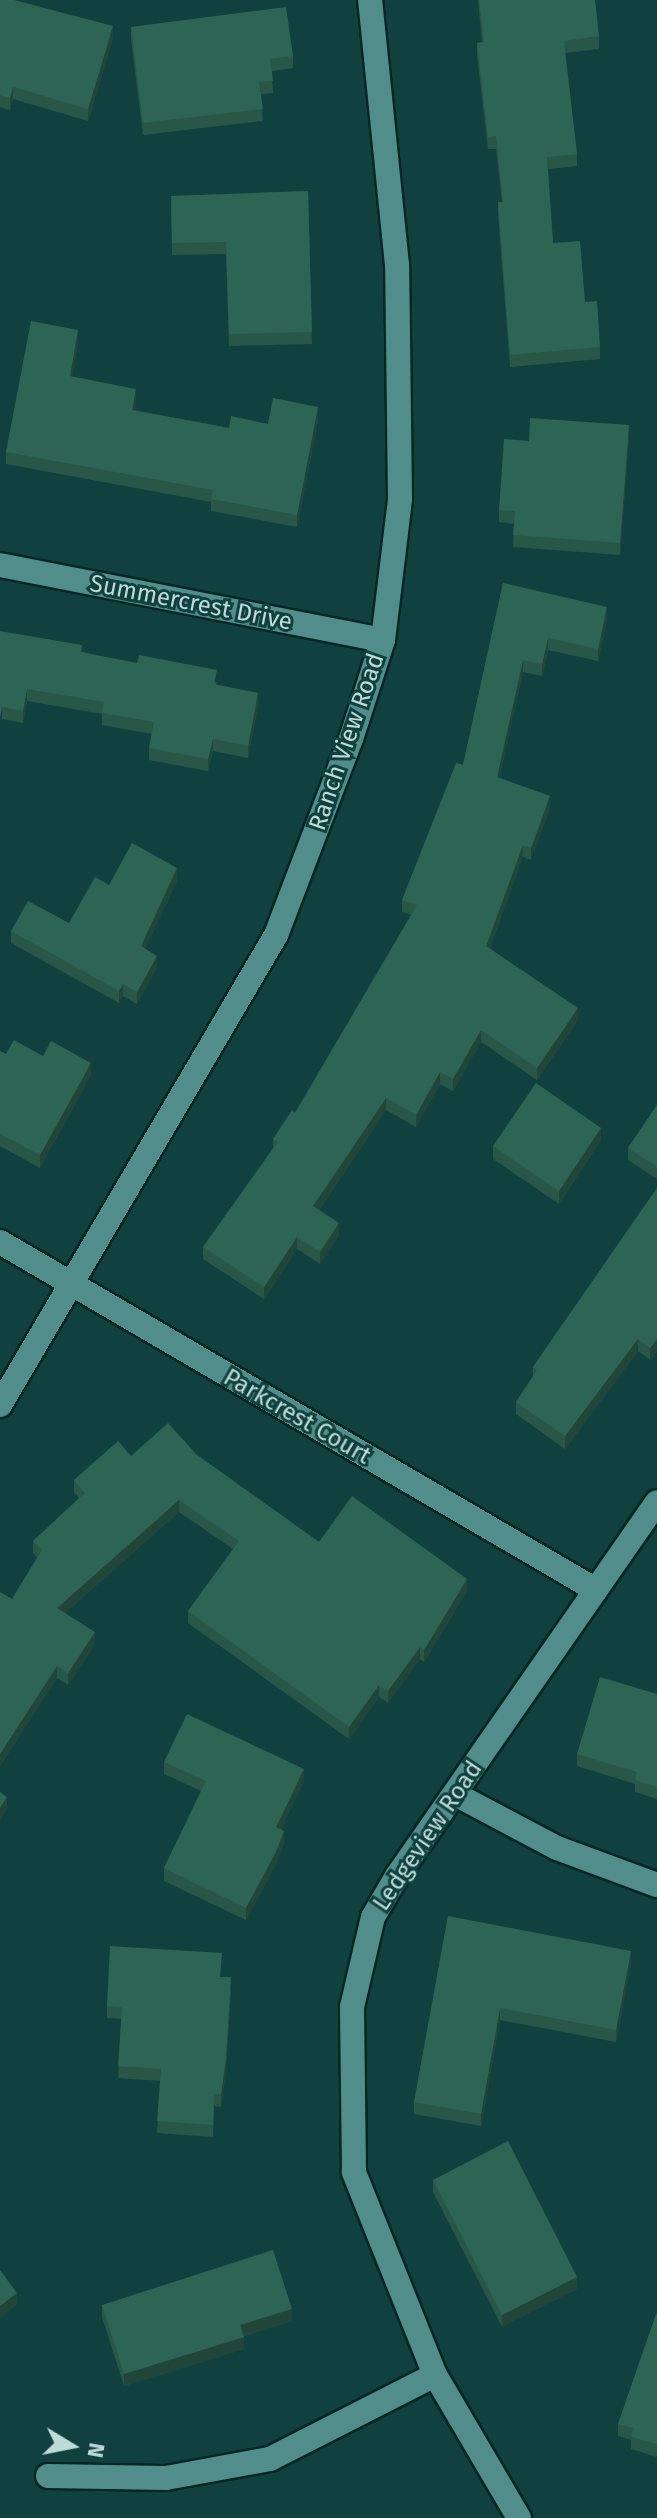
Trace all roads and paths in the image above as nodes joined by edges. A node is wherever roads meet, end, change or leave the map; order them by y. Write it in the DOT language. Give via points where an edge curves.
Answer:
graph roads {
  1 [pos="370,0"];
  2 [pos="0,565"];
  3 [pos="383,640"];
  4 [pos="0,1242"];
  5 [pos="67,1284"];
  6 [pos="0,1405"];
  7 [pos="657,1502"];
  8 [pos="596,1590"];
  9 [pos="455,1794"];
  10 [pos="657,1885"];
  11 [pos="435,2375"];
  12 [pos="48,2476"];
  13 [pos="519,2518"];
  1 -- 3 [label="street, Ranch View Road" via="397,265 400,499"];
  2 -- 3 [label="street, Summercrest Drive"];
  3 -- 5 [label="street, Ranch View Road" via="276,935"];
  4 -- 5 [label="street, Parkcrest Court"];
  5 -- 6 [label="street, Ranch View Road"];
  5 -- 8 [label="street, Parkcrest Court"];
  7 -- 8 [label="street, Ledgeview Road"];
  8 -- 9 [label="street, Ledgeview Road"];
  9 -- 10 [label="street" via="557,1848"];
  9 -- 11 [label="street, Ledgeview Road" via="373,1917 352,2007 354,2172"];
  11 -- 12 [label="street" via="270,2459 166,2478"];
  11 -- 13 [label="street, Ledgeview Road"];
}
